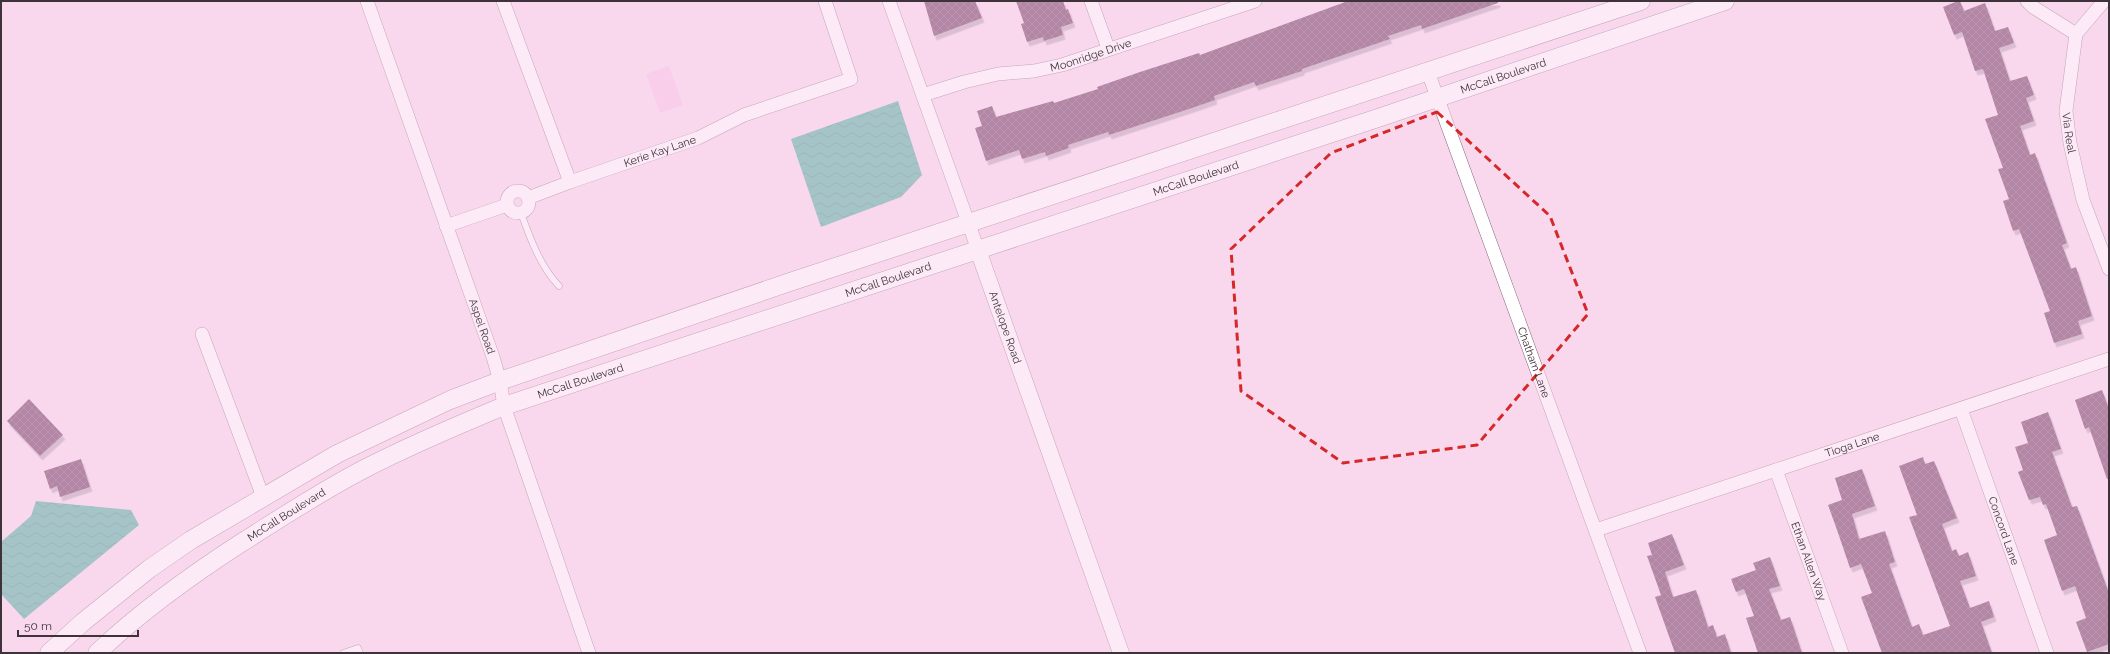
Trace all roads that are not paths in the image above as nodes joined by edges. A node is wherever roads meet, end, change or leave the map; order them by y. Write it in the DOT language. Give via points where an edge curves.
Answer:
graph roads {
  1 [pos="367,1"];
  2 [pos="825,1"];
  3 [pos="889,1"];
  4 [pos="1091,1"];
  5 [pos="1255,1"];
  6 [pos="1641,1"];
  7 [pos="1725,1"];
  8 [pos="2027,1"];
  9 [pos="2104,1"];
  10 [pos="504,2"];
  11 [pos="2076,34"];
  12 [pos="1108,48"];
  13 [pos="1428,72"];
  14 [pos="923,95"];
  15 [pos="1438,98"];
  16 [pos="570,182"];
  17 [pos="528,198"];
  18 [pos="507,205"];
  19 [pos="521,213"];
  20 [pos="969,222"];
  21 [pos="446,226"];
  22 [pos="978,250"];
  23 [pos="2109,270"];
  24 [pos="559,286"];
  25 [pos="202,334"];
  26 [pos="2109,359"];
  27 [pos="500,381"];
  28 [pos="504,406"];
  29 [pos="1961,408"];
  30 [pos="1776,470"];
  31 [pos="263,497"];
  32 [pos="1596,530"];
  33 [pos="49,653"];
  34 [pos="97,653"];
  35 [pos="343,653"];
  36 [pos="360,653"];
  37 [pos="589,653"];
  38 [pos="1121,653"];
  39 [pos="1640,653"];
  40 [pos="1842,653"];
  41 [pos="2046,653"];
  1 -- 21 [label="street, Aspel Road"];
  2 -- 16 [label="street, Kerie Kay Lane" via="851,80 744,115 698,138"];
  3 -- 14 [label="street, Antelope Road"];
  4 -- 12 [label="street"];
  5 -- 12 [label="street, Moonridge Drive"];
  6 -- 13 [label="main road"];
  7 -- 15 [label="main road, McCall Boulevard"];
  8 -- 11 [label="street"];
  9 -- 11 [label="street"];
  10 -- 16 [label="street"];
  11 -- 23 [label="street, Via Real" via="2066,111 2070,143 2084,200"];
  12 -- 14 [label="street, Moonridge Drive" via="1062,65 1034,72 998,74"];
  13 -- 15 [label="street, Chatham Lane"];
  13 -- 20 [label="main road"];
  14 -- 20 [label="street, Antelope Road"];
  15 -- 22 [label="main road, McCall Boulevard"];
  15 -- 32 [label="street, Chatham Lane"];
  16 -- 17 [label="street"];
  17 -- 18 [label="street" via="522,192 514,192 508,196"];
  17 -- 19 [label="street" via="528,207"];
  18 -- 19 [label="street" via="512,212"];
  18 -- 21 [label="street"];
  19 -- 24 [label="lane" via="536,251 550,277"];
  20 -- 22 [label="street, Antelope Road"];
  20 -- 27 [label="main road"];
  21 -- 27 [label="street, Aspel Road"];
  22 -- 28 [label="main road, McCall Boulevard"];
  22 -- 38 [label="street, Antelope Road"];
  25 -- 31 [label="street"];
  26 -- 29 [label="street, Tioga Lane"];
  27 -- 28 [label="street, Aspel Road"];
  27 -- 31 [label="main road" via="450,400 344,451"];
  28 -- 34 [label="main road, McCall Boulevard" via="365,469 293,509 202,568 154,604"];
  28 -- 37 [label="street, Aspel Road"];
  29 -- 30 [label="street, Tioga Lane"];
  29 -- 41 [label="street, Concord Lane"];
  30 -- 32 [label="street, Tioga Lane"];
  30 -- 40 [label="street, Ethan Allen Way"];
  31 -- 33 [label="main road" via="190,540 149,569"];
  32 -- 39 [label="street, Chatham Lane"];
  35 -- 36 [label="lane" via="358,648"];
}
